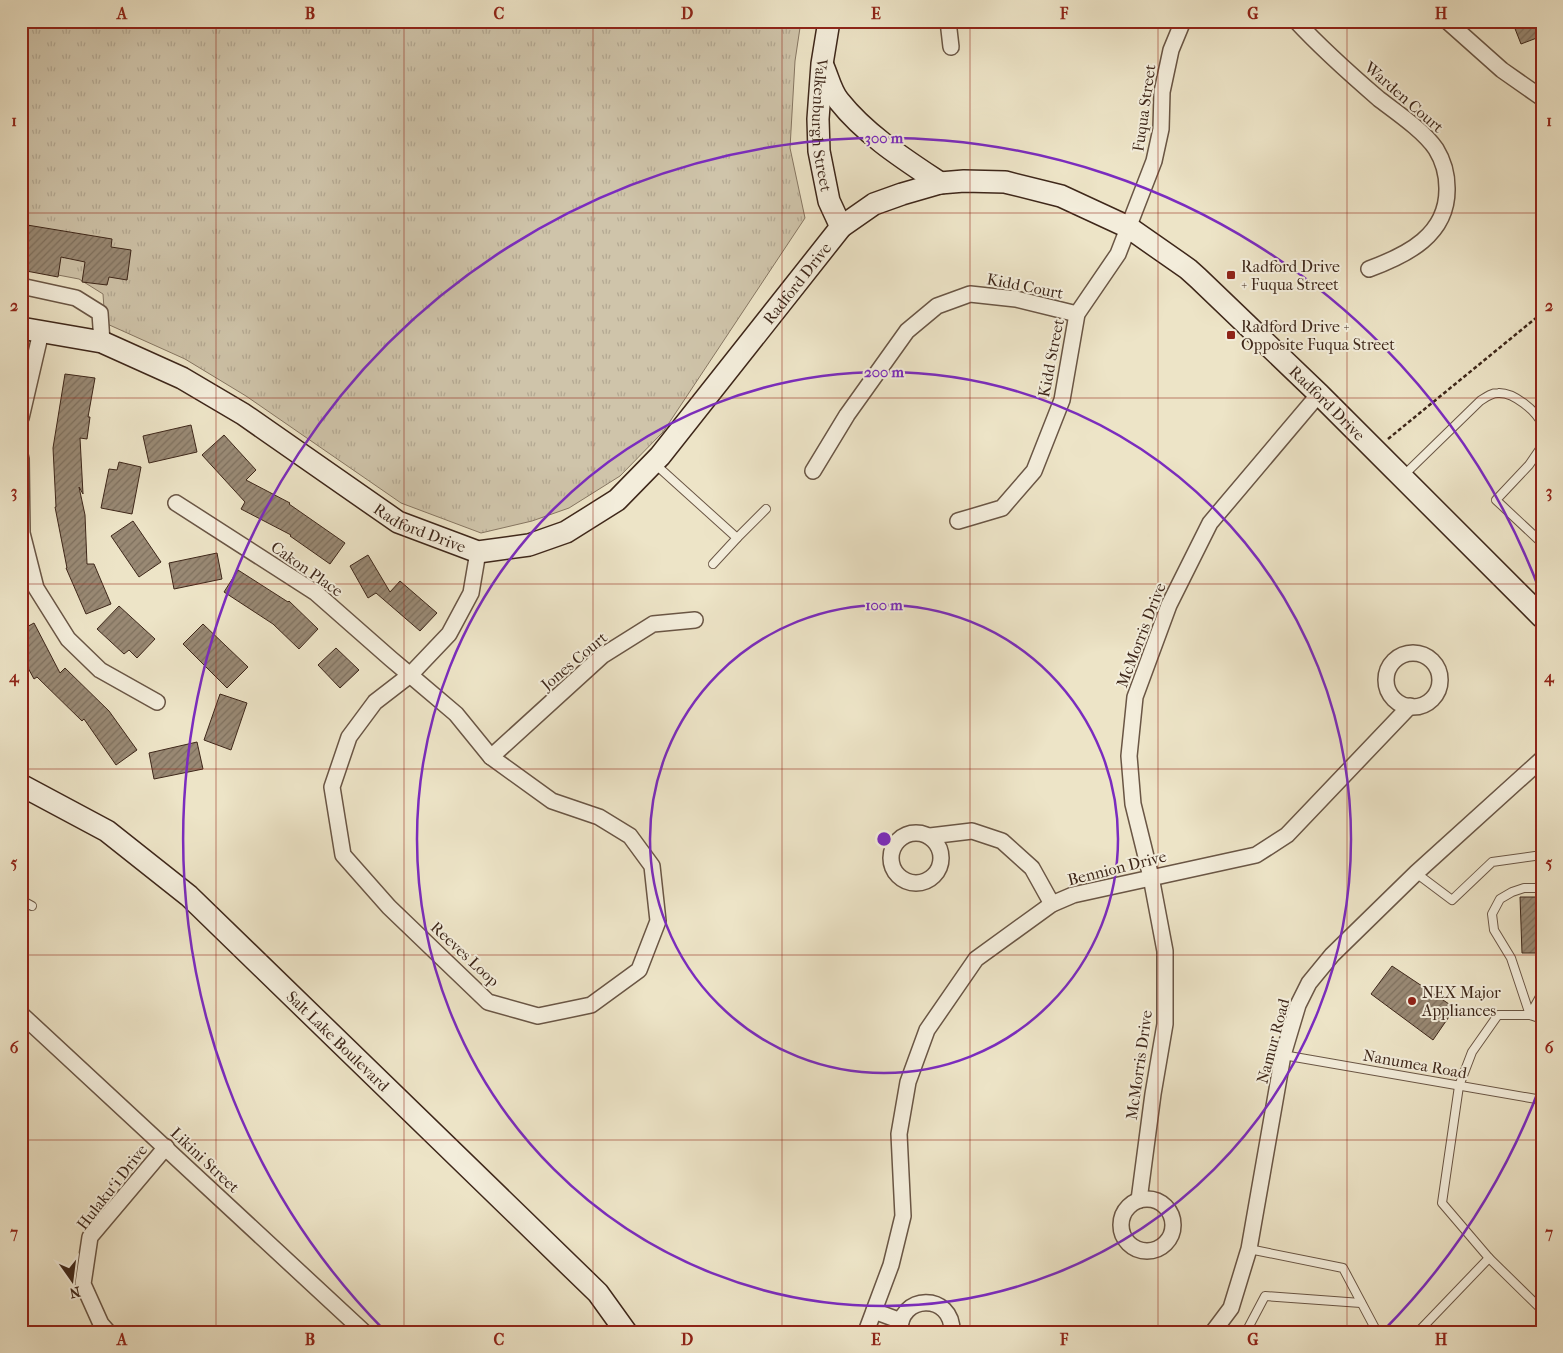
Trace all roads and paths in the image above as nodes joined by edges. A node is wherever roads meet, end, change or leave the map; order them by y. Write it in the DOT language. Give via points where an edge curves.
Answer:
graph roads {
  1 [pos="829,21"];
  2 [pos="948,21"];
  3 [pos="1182,21"];
  4 [pos="1296,21"];
  5 [pos="1447,21"];
  6 [pos="951,47"];
  7 [pos="822,64"];
  8 [pos="1542,98"];
  9 [pos="940,183"];
  10 [pos="841,227"];
  11 [pos="1128,227"];
  12 [pos="1369,269"];
  13 [pos="21,286"];
  14 [pos="1542,313"];
  15 [pos="1077,314"];
  16 [pos="31,330"];
  17 [pos="102,342"];
  18 [pos="1319,394"];
  19 [pos="21,418"];
  20 [pos="1542,424"];
  21 [pos="1542,446"];
  22 [pos="1375,449"];
  23 [pos="21,458"];
  24 [pos="653,463"];
  25 [pos="813,471"];
  26 [pos="1402,478"];
  27 [pos="176,503"];
  28 [pos="766,509"];
  29 [pos="958,521"];
  30 [pos="22,533"];
  31 [pos="737,538"];
  32 [pos="1542,543"];
  33 [pos="478,552"];
  34 [pos="713,564"];
  35 [pos="1542,618"];
  36 [pos="694,620"];
  37 [pos="410,675"];
  38 [pos="157,702"];
  39 [pos="1410,706"];
  40 [pos="491,757"];
  41 [pos="1542,760"];
  42 [pos="21,785"];
  43 [pos="930,836"];
  44 [pos="1542,855"];
  45 [pos="1416,873"];
  46 [pos="1151,877"];
  47 [pos="1542,888"];
  48 [pos="21,900"];
  49 [pos="1052,904"];
  50 [pos="32,906"];
  51 [pos="1542,993"];
  52 [pos="21,1014"];
  53 [pos="1530,1015"];
  54 [pos="1542,1019"];
  55 [pos="1284,1055"];
  56 [pos="1459,1086"];
  57 [pos="1542,1100"];
  58 [pos="166,1147"];
  59 [pos="1139,1200"];
  60 [pos="1249,1249"];
  61 [pos="1489,1258"];
  62 [pos="1362,1303"];
  63 [pos="1542,1310"];
  64 [pos="874,1311"];
  65 [pos="900,1326"];
  66 [pos="108,1332"];
  67 [pos="364,1332"];
  68 [pos="626,1332"];
  69 [pos="866,1332"];
  70 [pos="952,1332"];
  71 [pos="1213,1332"];
  72 [pos="1246,1332"];
  73 [pos="1377,1332"];
  74 [pos="1418,1332"];
  1 -- 7 [label="street, Valkenburgh Street"];
  2 -- 6 [label="street"];
  3 -- 11 [label="street, Fuqua Street" via="1170,50 1154,161"];
  4 -- 12 [label="street, Warden Court" via="1321,48 1417,130 1435,148 1446,167 1448,194 1439,223 1411,250"];
  5 -- 8 [label="street" via="1502,70"];
  7 -- 9 [label="street" via="837,100 864,128"];
  7 -- 10 [label="street, Valkenburgh Street" via="819,151 829,201"];
  9 -- 10 [label="street, Radford Drive" via="874,204"];
  9 -- 11 [label="street, Radford Drive" via="1005,182 1061,196"];
  10 -- 24 [label="street, Radford Drive"];
  11 -- 15 [label="street, Kidd Street" via="1118,254"];
  11 -- 18 [label="street, Radford Drive" via="1188,269"];
  13 -- 17 [label="street" via="76,298 100,313"];
  14 -- 22 [label="path"];
  15 -- 25 [label="street, Kidd Court" via="1016,299 970,294 937,306 907,331 847,415"];
  15 -- 29 [label="street, Kidd Street" via="1062,400 1034,472 1002,508"];
  16 -- 17 [label="street, Radford Drive"];
  16 -- 19 [label="street"];
  17 -- 33 [label="street, Radford Drive" via="182,378 243,414 398,522"];
  18 -- 22 [label="street, Radford Drive"];
  18 -- 46 [label="street, McMorris Drive" via="1210,523 1169,605 1135,696 1129,756 1133,804"];
  20 -- 26 [label="lane" via="1531,408 1511,395 1490,395"];
  21 -- 32 [label="lane" via="1496,500"];
  22 -- 26 [label="street, Radford Drive"];
  23 -- 30 [label="street"];
  24 -- 31 [label="lane"];
  24 -- 33 [label="street, Radford Drive" via="617,500 566,532 529,545"];
  26 -- 35 [label="street, Radford Drive"];
  27 -- 37 [label="street, Cakon Place" via="316,594"];
  28 -- 31 [label="lane"];
  30 -- 38 [label="street" via="36,588 68,639 100,670"];
  31 -- 34 [label="lane"];
  33 -- 37 [label="street, Reeves Loop" via="471,593 449,634"];
  36 -- 40 [label="street, Jones Court" via="653,624 602,656"];
  37 -- 40 [label="street, Reeves Loop" via="456,714"];
  37 -- 40 [label="street, Reeves Loop" via="375,702 349,737 332,787 343,855 389,907 488,1002 538,1016 591,1005 639,970 658,921 652,866 630,836 599,817 552,801"];
  39 -- 46 [label="street, Bennion Drive" via="1287,836 1256,855"];
  41 -- 45 [label="street, Namur Road"];
  42 -- 68 [label="street, Salt Lake Boulevard" via="106,831 189,896 598,1293"];
  43 -- 49 [label="street" via="972,831 1002,842 1032,868"];
  44 -- 45 [label="lane" via="1492,862 1452,900"];
  45 -- 55 [label="street, Namur Road" via="1332,955 1309,983 1298,1006"];
  46 -- 49 [label="street, Bennion Drive" via="1073,895"];
  46 -- 59 [label="street, McMorris Drive" via="1165,951 1165,1024"];
  47 -- 53 [label="lane" via="1512,892 1500,899 1492,914 1494,930 1511,958"];
  48 -- 50 [label="lane"];
  49 -- 64 [label="street, Bennion Drive" via="976,959 927,1030 908,1082 899,1134 903,1216 891,1264"];
  51 -- 53 [label="lane"];
  52 -- 58 [label="street, Likini Street"];
  53 -- 54 [label="lane"];
  53 -- 56 [label="lane" via="1498,1014 1472,1052"];
  55 -- 56 [label="lane, Nanumea Road"];
  55 -- 60 [label="street, Namur Road"];
  56 -- 57 [label="lane, Nanumea Road"];
  56 -- 61 [label="lane" via="1442,1203"];
  58 -- 66 [label="street, Hulakuʻi Drive" via="90,1237 83,1284 101,1324"];
  58 -- 67 [label="street, Likini Street"];
  60 -- 62 [label="lane" via="1343,1268"];
  60 -- 71 [label="street, Namur Road" via="1232,1308"];
  61 -- 63 [label="lane"];
  61 -- 74 [label="lane"];
  62 -- 72 [label="lane" via="1265,1296"];
  62 -- 73 [label="lane"];
  64 -- 65 [label="street"];
  64 -- 69 [label="street, Bennion Drive"];
  65 -- 70 [label="street" via="904,1313 918,1303 927,1302 943,1308 948,1314"];
}
